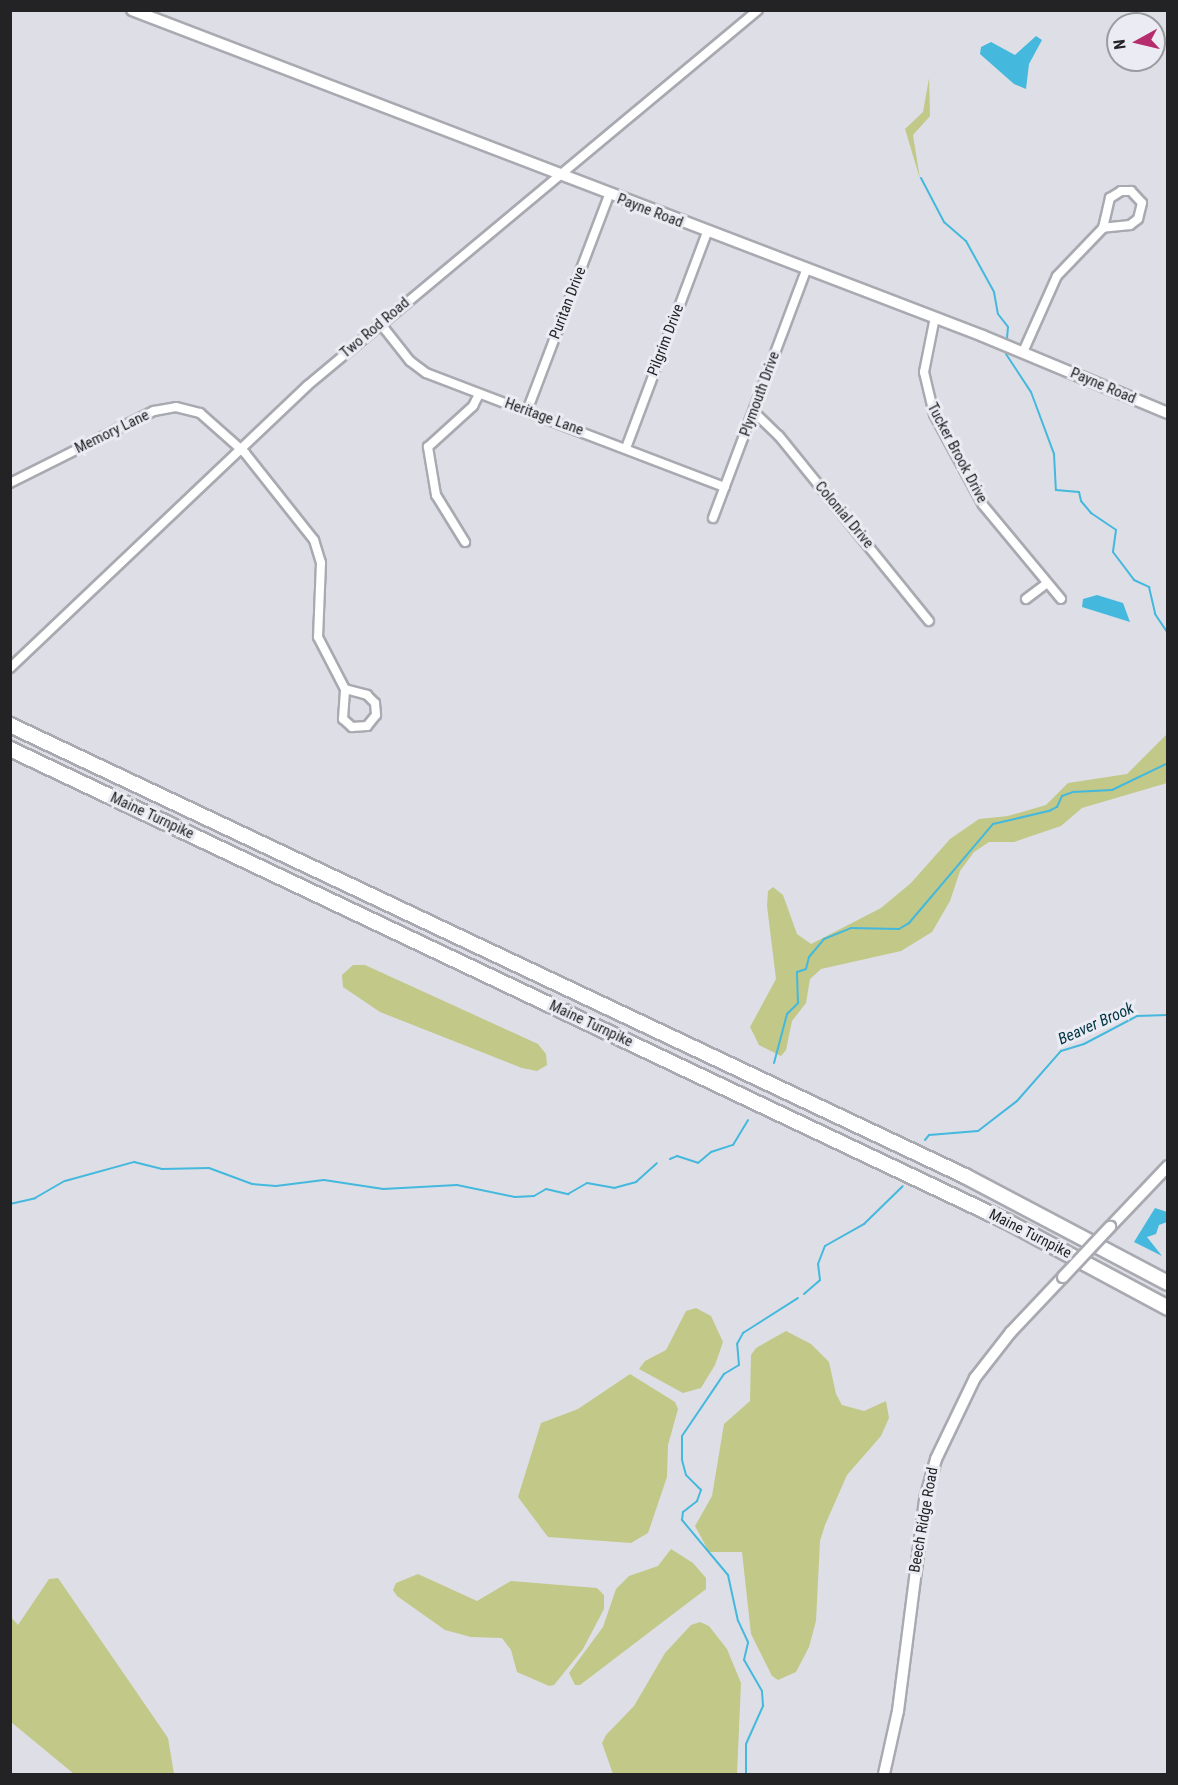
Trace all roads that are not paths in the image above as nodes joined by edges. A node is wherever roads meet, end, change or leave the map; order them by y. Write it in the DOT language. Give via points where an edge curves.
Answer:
graph roads {
  1 [pos="132,10"];
  2 [pos="758,10"];
  3 [pos="557,175"];
  4 [pos="609,195"];
  5 [pos="1103,228"];
  6 [pos="707,232"];
  7 [pos="806,270"];
  8 [pos="935,317"];
  9 [pos="380,323"];
  10 [pos="1023,352"];
  11 [pos="480,394"];
  12 [pos="527,411"];
  13 [pos="754,412"];
  14 [pos="1167,414"];
  15 [pos="626,448"];
  16 [pos="240,449"];
  17 [pos="10,483"];
  18 [pos="725,487"];
  19 [pos="713,518"];
  20 [pos="465,542"];
  21 [pos="1047,583"];
  22 [pos="1061,599"];
  23 [pos="1026,600"];
  24 [pos="928,621"];
  25 [pos="10,668"];
  26 [pos="345,689"];
  27 [pos="10,725"];
  28 [pos="10,749"];
  29 [pos="1167,1166"];
  30 [pos="1167,1283"];
  31 [pos="1167,1308"];
  32 [pos="885,1774"];
  1 -- 3 [label="main road, Payne Road"];
  2 -- 3 [label="street, Two Rod Road"];
  3 -- 4 [label="main road, Payne Road"];
  3 -- 9 [label="street, Two Rod Road"];
  4 -- 6 [label="main road, Payne Road"];
  4 -- 12 [label="street, Puritan Drive"];
  5 -- 5 [label="street" via="1136,222 1142,210 1137,195 1124,190 1112,195"];
  5 -- 10 [label="street" via="1057,276"];
  6 -- 7 [label="main road, Payne Road"];
  6 -- 15 [label="street, Pilgrim Drive"];
  7 -- 8 [label="main road, Payne Road"];
  7 -- 13 [label="street, Plymouth Drive"];
  8 -- 10 [label="main road, Payne Road"];
  8 -- 21 [label="street, Tucker Brook Drive" via="924,372 934,414 983,505"];
  9 -- 11 [label="street, Heritage Lane" via="418,369"];
  9 -- 16 [label="street, Two Rod Road"];
  10 -- 14 [label="main road, Payne Road"];
  11 -- 12 [label="street, Heritage Lane"];
  11 -- 20 [label="street" via="473,406 428,447 436,495"];
  12 -- 15 [label="street, Heritage Lane"];
  13 -- 18 [label="street, Plymouth Drive"];
  13 -- 24 [label="street, Colonial Drive" via="779,435"];
  15 -- 18 [label="street, Heritage Lane"];
  16 -- 17 [label="street, Memory Lane" via="200,413 171,407 142,416"];
  16 -- 25 [label="street, Two Rod Road"];
  16 -- 26 [label="street, Memory Lane" via="317,544 321,563 318,637"];
  18 -- 19 [label="street, Plymouth Drive"];
  21 -- 22 [label="street, Tucker Brook Drive"];
  21 -- 23 [label="street"];
  26 -- 26 [label="street" via="344,719 355,728 369,724 376,712 373,700"];
  27 -- 30 [label="highway, Maine Turnpike" via="944,1166"];
  28 -- 31 [label="highway, Maine Turnpike" via="1006,1221"];
  29 -- 32 [label="main road, Beech Ridge Road, bridge" via="1011,1332 975,1378 936,1459 923,1511 899,1703"];
}
